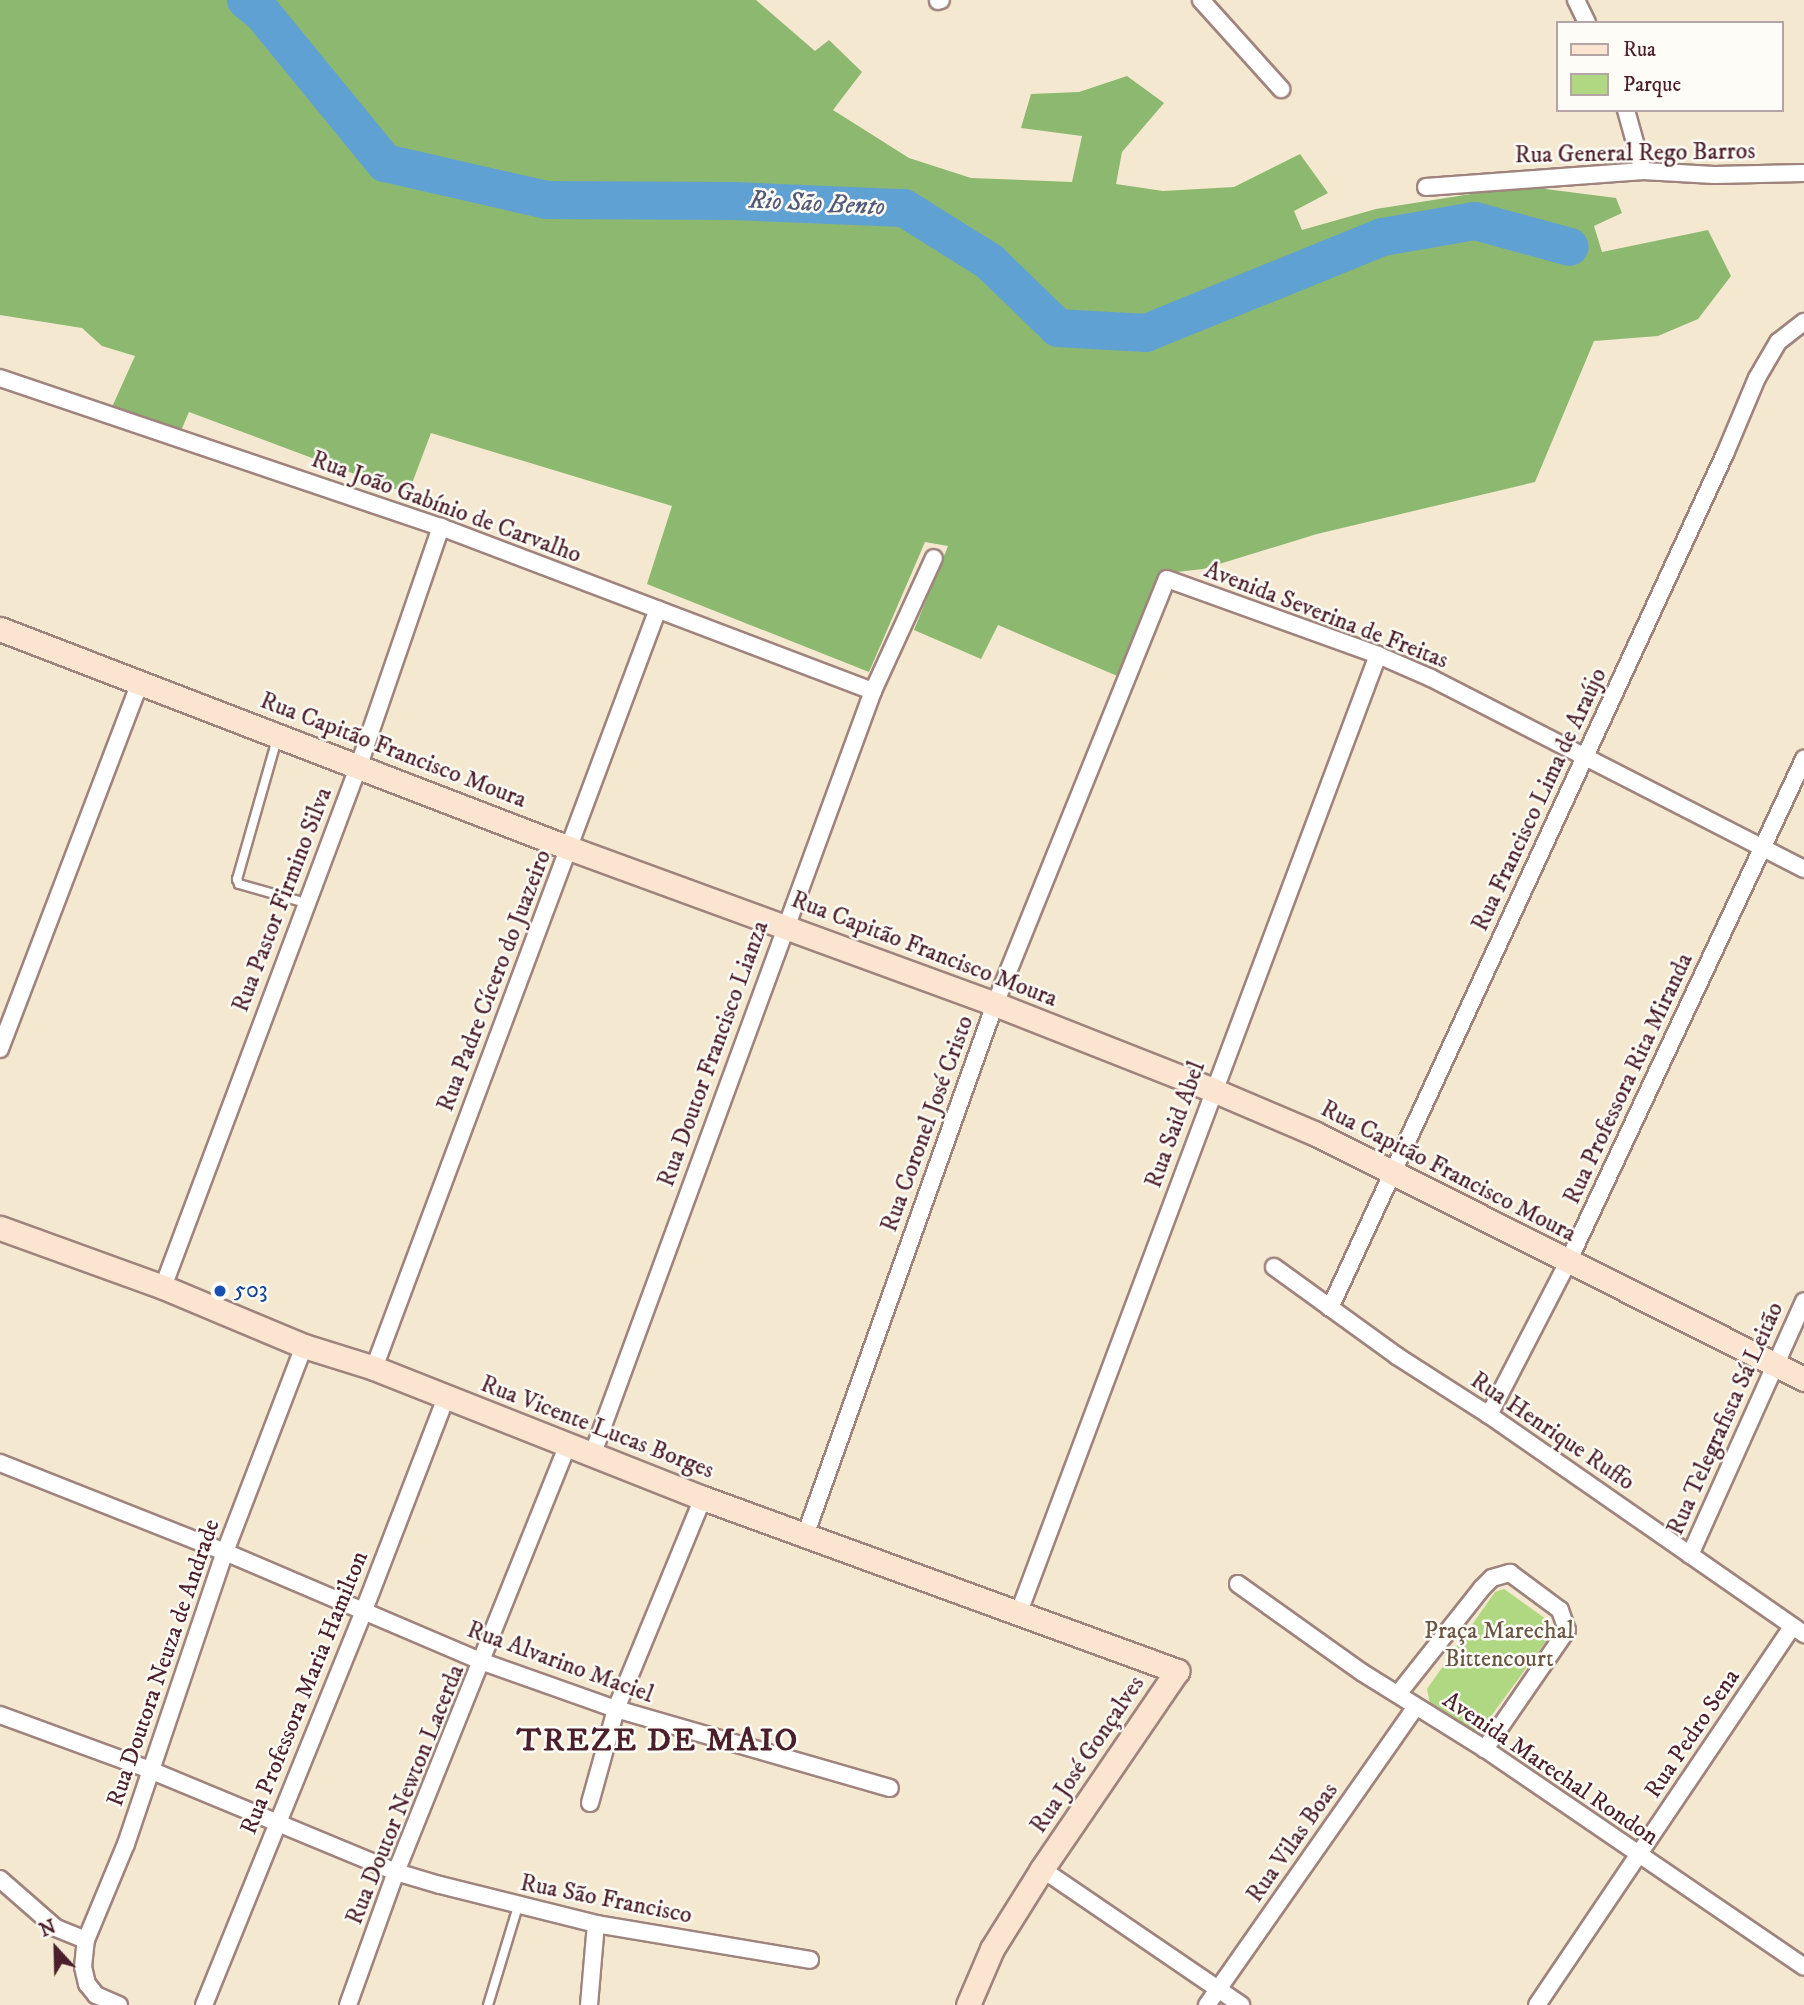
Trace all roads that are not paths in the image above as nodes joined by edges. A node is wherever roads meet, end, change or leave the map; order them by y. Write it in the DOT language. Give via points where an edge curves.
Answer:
graph roads {
  1 [pos="1202,0"];
  2 [pos="1576,0"];
  3 [pos="1586,21"];
  4 [pos="1281,89"];
  5 [pos="1627,112"];
  6 [pos="1643,172"];
  7 [pos="1804,173"];
  8 [pos="1426,187"];
  9 [pos="1804,322"];
  10 [pos="0,378"];
  11 [pos="441,527"];
  12 [pos="934,558"];
  13 [pos="1167,579"];
  14 [pos="658,609"];
  15 [pos="0,629"];
  16 [pos="1378,655"];
  17 [pos="140,683"];
  18 [pos="873,691"];
  19 [pos="278,735"];
  20 [pos="1585,756"];
  21 [pos="1804,759"];
  22 [pos="359,765"];
  23 [pos="569,848"];
  24 [pos="1762,849"];
  25 [pos="1804,869"];
  26 [pos="306,904"];
  27 [pos="785,926"];
  28 [pos="995,1004"];
  29 [pos="0,1049"];
  30 [pos="1213,1090"];
  31 [pos="1391,1173"];
  32 [pos="0,1228"];
  33 [pos="1568,1262"];
  34 [pos="1274,1267"];
  35 [pos="163,1287"];
  36 [pos="1804,1301"];
  37 [pos="1330,1308"];
  38 [pos="304,1346"];
  39 [pos="1775,1364"];
  40 [pos="374,1368"];
  41 [pos="1804,1379"];
  42 [pos="446,1397"];
  43 [pos="1489,1415"];
  44 [pos="568,1445"];
  45 [pos="593,1453"];
  46 [pos="0,1463"];
  47 [pos="703,1498"];
  48 [pos="806,1533"];
  49 [pos="225,1552"];
  50 [pos="1690,1555"];
  51 [pos="1238,1584"];
  52 [pos="364,1610"];
  53 [pos="1019,1612"];
  54 [pos="1798,1631"];
  55 [pos="483,1662"];
  56 [pos="1177,1671"];
  57 [pos="1398,1694"];
  58 [pos="1416,1707"];
  59 [pos="616,1709"];
  60 [pos="0,1714"];
  61 [pos="1485,1749"];
  62 [pos="150,1770"];
  63 [pos="890,1788"];
  64 [pos="590,1803"];
  65 [pos="276,1824"];
  66 [pos="1640,1856"];
  67 [pos="1042,1868"];
  68 [pos="396,1872"];
  69 [pos="0,1879"];
  70 [pos="518,1906"];
  71 [pos="596,1924"];
  72 [pos="86,1940"];
  73 [pos="810,1960"];
  74 [pos="1804,1967"];
  75 [pos="1217,1989"];
  76 [pos="91,2000"];
  77 [pos="119,2005"];
  78 [pos="204,2005"];
  79 [pos="348,2005"];
  80 [pos="488,2005"];
  81 [pos="589,2005"];
  82 [pos="968,2005"];
  83 [pos="1208,2005"];
  84 [pos="1241,2005"];
  85 [pos="1538,2005"];
  1 -- 4 [label="street"];
  2 -- 3 [label="street"];
  5 -- 6 [label="street"];
  6 -- 7 [label="street, Rua General Rego Barros"];
  6 -- 8 [label="street, Rua General Rego Barros"];
  9 -- 20 [label="street, Rua Francisco Lima de Araújo" via="1778,342 1757,378"];
  10 -- 11 [label="street, Rua João Gabínio de Carvalho"];
  11 -- 14 [label="street, Rua João Gabínio de Carvalho"];
  11 -- 22 [label="street, Rua Pastor Firmino Silva"];
  12 -- 18 [label="street, Rua Doutor Francisco Lianza"];
  13 -- 16 [label="street, Avenida Severina de Freitas"];
  13 -- 28 [label="street, Rua Coronel José Cristo"];
  14 -- 18 [label="street, Rua João Gabínio de Carvalho"];
  14 -- 23 [label="street, Rua Padre Cícero do Juazeiro"];
  15 -- 17 [label="main road, Rua Capitão Francisco Moura"];
  16 -- 20 [label="street, Avenida Severina de Freitas"];
  16 -- 30 [label="street, Rua Said Abel"];
  17 -- 19 [label="main road, Rua Capitão Francisco Moura"];
  17 -- 29 [label="street"];
  18 -- 27 [label="street, Rua Doutor Francisco Lianza"];
  19 -- 22 [label="main road, Rua Capitão Francisco Moura"];
  19 -- 26 [label="lane" via="237,879 239,884"];
  20 -- 24 [label="street, Avenida Severina de Freitas"];
  20 -- 31 [label="street, Rua Francisco Lima de Araújo"];
  21 -- 24 [label="street, Rua Professora Rita Miranda"];
  22 -- 23 [label="main road, Rua Capitão Francisco Moura"];
  22 -- 26 [label="street, Rua Pastor Firmino Silva"];
  23 -- 27 [label="main road, Rua Capitão Francisco Moura"];
  23 -- 40 [label="street, Rua Padre Cícero do Juazeiro"];
  24 -- 25 [label="street, Avenida Severina de Freitas"];
  24 -- 33 [label="street, Rua Professora Rita Miranda"];
  26 -- 35 [label="street, Rua Pastor Firmino Silva"];
  27 -- 28 [label="main road, Rua Capitão Francisco Moura"];
  27 -- 45 [label="street, Rua Doutor Francisco Lianza"];
  28 -- 30 [label="main road, Rua Capitão Francisco Moura"];
  28 -- 48 [label="street, Rua Coronel José Cristo"];
  30 -- 31 [label="main road, Rua Capitão Francisco Moura" via="1314,1133"];
  30 -- 53 [label="street, Rua Said Abel"];
  31 -- 33 [label="main road, Rua Capitão Francisco Moura"];
  31 -- 37 [label="street, Rua Francisco Lima de Araújo"];
  32 -- 35 [label="main road, Rua Vicente Lucas Borges"];
  33 -- 39 [label="main road, Rua Capitão Francisco Moura"];
  33 -- 43 [label="street, Rua Professora Rita Miranda"];
  34 -- 37 [label="street, Rua Henrique Ruffo"];
  35 -- 38 [label="main road, Rua Vicente Lucas Borges"];
  36 -- 39 [label="street, Rua Telegrafista Sá Leitão"];
  37 -- 43 [label="street, Rua Henrique Ruffo"];
  38 -- 40 [label="main road, Rua Vicente Lucas Borges"];
  38 -- 49 [label="street, Rua Doutora Neuza de Andrade"];
  39 -- 41 [label="main road, Rua Capitão Francisco Moura"];
  39 -- 50 [label="street, Rua Telegrafista Sá Leitão"];
  40 -- 42 [label="main road, Rua Vicente Lucas Borges"];
  42 -- 44 [label="main road, Rua Vicente Lucas Borges"];
  42 -- 52 [label="street, Rua Professora Maria Hamilton"];
  43 -- 50 [label="street, Rua Henrique Ruffo"];
  44 -- 45 [label="main road, Rua Vicente Lucas Borges"];
  44 -- 55 [label="street, Rua Doutor Newton Lacerda"];
  45 -- 47 [label="main road, Rua Vicente Lucas Borges"];
  46 -- 49 [label="street, Rua Alvarino Maciel"];
  47 -- 48 [label="main road, Rua Vicente Lucas Borges"];
  47 -- 59 [label="street"];
  48 -- 53 [label="main road, Rua Vicente Lucas Borges"];
  49 -- 52 [label="street, Rua Alvarino Maciel"];
  49 -- 62 [label="street, Rua Doutora Neuza de Andrade"];
  50 -- 54 [label="street, Rua Henrique Ruffo"];
  51 -- 57 [label="street, Avenida Marechal Rondon"];
  52 -- 55 [label="street, Rua Alvarino Maciel"];
  52 -- 65 [label="street, Rua Professora Maria Hamilton"];
  53 -- 56 [label="main road, Rua Vicente Lucas Borges"];
  54 -- 66 [label="street, Rua Pedro Sena"];
  55 -- 59 [label="street, Rua Alvarino Maciel"];
  55 -- 68 [label="street, Rua Doutor Newton Lacerda"];
  56 -- 67 [label="main road, Rua José Gonçalves"];
  57 -- 58 [label="street, Avenida Marechal Rondon"];
  57 -- 61 [label="street" via="1482,1588 1492,1578 1510,1573 1560,1610 1567,1630"];
  58 -- 61 [label="street, Avenida Marechal Rondon"];
  58 -- 75 [label="street, Rua Vilas Boas"];
  59 -- 63 [label="street, Rua Alvarino Maciel"];
  59 -- 64 [label="street"];
  60 -- 62 [label="street, Rua São Francisco"];
  61 -- 66 [label="street, Avenida Marechal Rondon"];
  62 -- 65 [label="street, Rua São Francisco"];
  62 -- 72 [label="street, Rua Doutora Neuza de Andrade" via="118,1867"];
  65 -- 68 [label="street, Rua São Francisco"];
  65 -- 78 [label="street, Rua Professora Maria Hamilton"];
  66 -- 74 [label="street, Avenida Marechal Rondon"];
  66 -- 85 [label="street, Rua Pedro Sena"];
  67 -- 75 [label="street"];
  67 -- 82 [label="main road, Rua José Gonçalves" via="992,1949"];
  68 -- 70 [label="street, Rua São Francisco"];
  68 -- 79 [label="street, Rua Doutor Newton Lacerda"];
  69 -- 72 [label="street" via="55,1928"];
  70 -- 71 [label="street, Rua São Francisco"];
  70 -- 80 [label="lane"];
  71 -- 73 [label="street, Rua São Francisco"];
  71 -- 81 [label="street"];
  72 -- 76 [label="street, Rua Doutora Neuza de Andrade" via="85,1975"];
  75 -- 83 [label="street, Rua Vilas Boas"];
  75 -- 84 [label="street"];
  76 -- 77 [label="street"];
}
